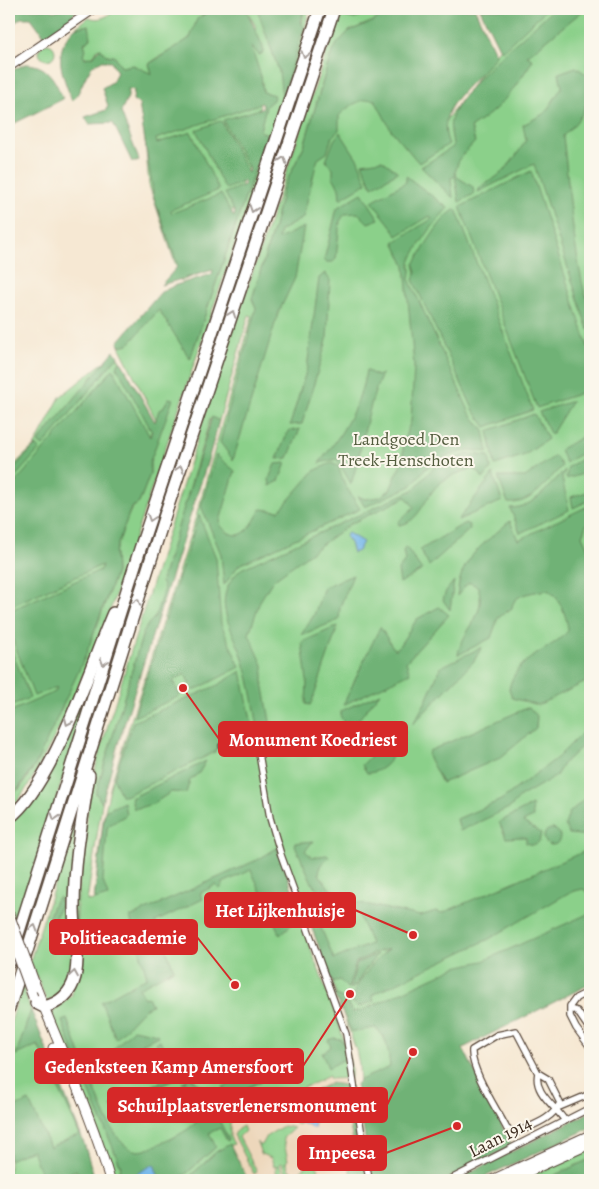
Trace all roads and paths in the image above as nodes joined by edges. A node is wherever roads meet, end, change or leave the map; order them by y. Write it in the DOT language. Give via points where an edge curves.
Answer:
graph roads {
  1 [pos="94,9"];
  2 [pos="320,9"];
  3 [pos="334,9"];
  4 [pos="9,67"];
  5 [pos="140,549"];
  6 [pos="222,746"];
  7 [pos="90,748"];
  8 [pos="9,818"];
  9 [pos="9,914"];
  10 [pos="9,932"];
  11 [pos="9,963"];
  12 [pos="590,991"];
  13 [pos="38,1003"];
  14 [pos="9,1008"];
  15 [pos="572,1009"];
  16 [pos="590,1030"];
  17 [pos="590,1047"];
  18 [pos="538,1073"];
  19 [pos="590,1094"];
  20 [pos="557,1108"];
  21 [pos="590,1108"];
  22 [pos="565,1121"];
  23 [pos="590,1135"];
  24 [pos="590,1144"];
  25 [pos="105,1180"];
  26 [pos="110,1180"];
  27 [pos="369,1180"];
  28 [pos="449,1180"];
  29 [pos="492,1180"];
  30 [pos="510,1180"];
  1 -- 4 [label="street"];
  2 -- 5 [label="highway, one-way"];
  7 -- 3 [label="highway, one-way"];
  5 -- 8 [label="highway, one-way" via="56,748 25,804"];
  5 -- 11 [label="highway, one-way"];
  6 -- 27 [label="street" via="223,749 252,740 258,742 270,818 281,855 346,1034"];
  13 -- 7 [label="highway, one-way" via="62,1000 75,976 76,859"];
  14 -- 7 [label="highway, one-way"];
  9 -- 13 [label="main road, bridge" via="36,987"];
  10 -- 13 [label="main road, bridge"];
  12 -- 15 [label="street" via="576,998 570,1006"];
  13 -- 25 [label="main road" via="59,1063 94,1138"];
  13 -- 26 [label="main road" via="97,1136"];
  15 -- 16 [label="street"];
  15 -- 17 [label="street" via="570,1016"];
  18 -- 20 [label="street" via="536,1084"];
  18 -- 20 [label="street" via="552,1083 560,1103"];
  18 -- 20 [label="street" via="516,1031 497,1035 472,1050 479,1076 511,1132 516,1133 551,1116"];
  19 -- 20 [label="street"];
  20 -- 22 [label="street"];
  21 -- 22 [label="street, Laan 1914"];
  22 -- 28 [label="street, Laan 1914"];
  23 -- 29 [label="main road"];
  24 -- 30 [label="main road"];
}
